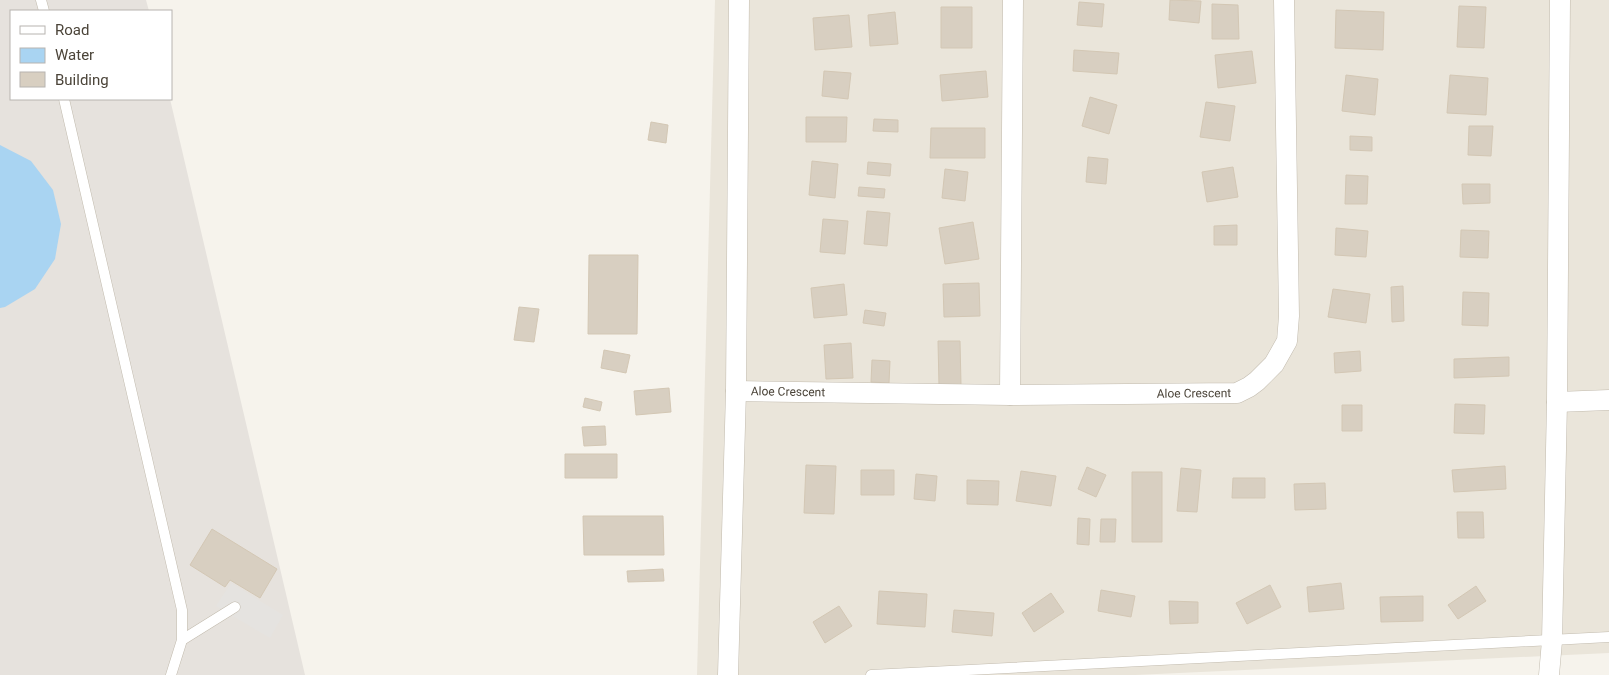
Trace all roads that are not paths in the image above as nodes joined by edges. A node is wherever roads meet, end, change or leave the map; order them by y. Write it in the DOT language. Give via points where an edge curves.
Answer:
graph roads {
  1 [pos="739,0"];
  2 [pos="1014,0"];
  3 [pos="1284,0"];
  4 [pos="1560,0"];
  5 [pos="64,100"];
  6 [pos="736,391"];
  7 [pos="1010,395"];
  8 [pos="1609,400"];
  9 [pos="1557,402"];
  10 [pos="236,606"];
  11 [pos="1609,638"];
  12 [pos="182,640"];
  13 [pos="1552,642"];
  14 [pos="171,675"];
  15 [pos="728,675"];
  16 [pos="871,675"];
  17 [pos="1549,675"];
  1 -- 6 [label="street"];
  2 -- 7 [label="street"];
  3 -- 7 [label="street, Aloe Crescent" via="1289,316 1287,341 1274,364 1257,381 1236,393"];
  4 -- 9 [label="street"];
  5 -- 12 [label="lane" via="182,610"];
  6 -- 7 [label="street, Aloe Crescent"];
  6 -- 15 [label="street"];
  8 -- 9 [label="street"];
  9 -- 13 [label="street"];
  10 -- 12 [label="lane"];
  11 -- 13 [label="lane"];
  12 -- 14 [label="lane"];
  13 -- 16 [label="lane"];
  13 -- 17 [label="street"];
}
